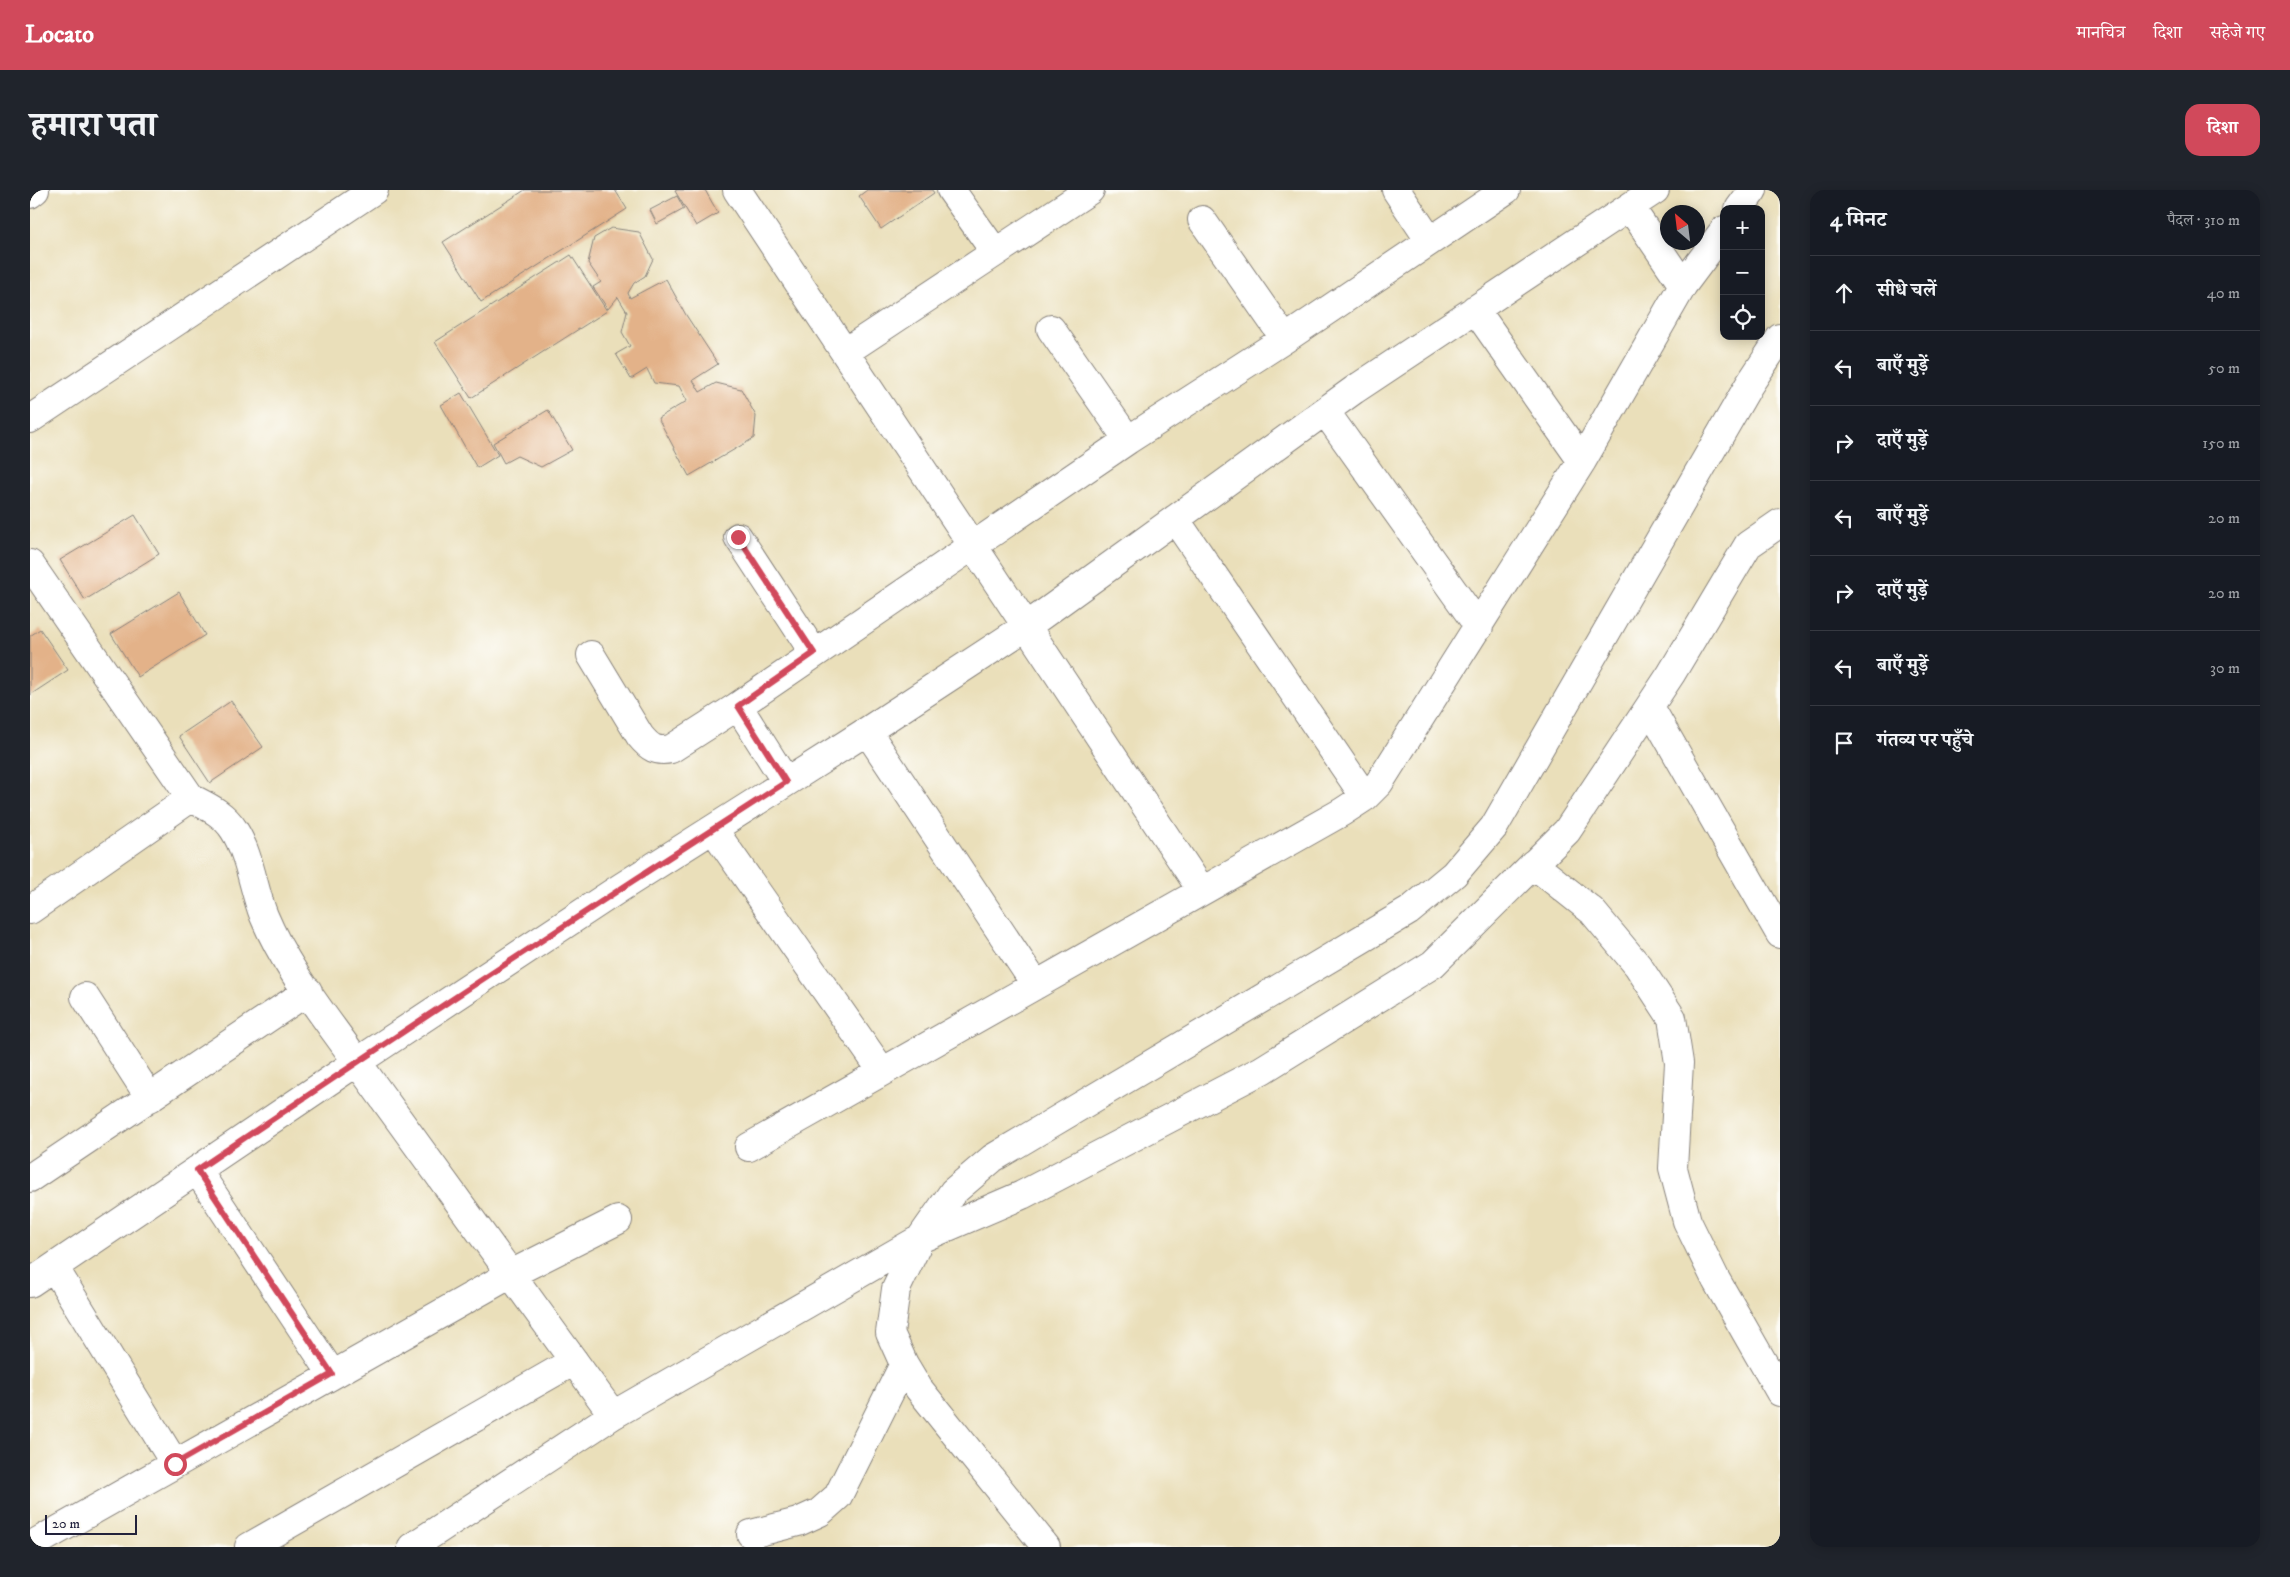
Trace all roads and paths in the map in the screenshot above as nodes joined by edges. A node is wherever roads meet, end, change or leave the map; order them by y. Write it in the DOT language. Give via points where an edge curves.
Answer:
graph roads {
  1 [pos="35,190"];
  2 [pos="374,190"];
  3 [pos="737,190"];
  4 [pos="952,190"];
  5 [pos="1090,190"];
  6 [pos="1396,190"];
  7 [pos="1506,190"];
  8 [pos="1655,190"];
  9 [pos="1753,190"];
  10 [pos="30,194"];
  11 [pos="1742,205"];
  12 [pos="1630,207"];
  13 [pos="1202,220"];
  14 [pos="1720,235"];
  15 [pos="1430,240"];
  16 [pos="995,252"];
  17 [pos="1683,285"];
  18 [pos="1475,309"];
  19 [pos="1051,328"];
  20 [pos="1780,338"];
  21 [pos="1285,339"];
  22 [pos="845,352"];
  23 [pos="1325,411"];
  24 [pos="30,419"];
  25 [pos="1128,440"];
  26 [pos="1582,461"];
  27 [pos="1175,519"];
  28 [pos="1780,523"];
  29 [pos="738,537"];
  30 [pos="973,546"];
  31 [pos="30,564"];
  32 [pos="1027,626"];
  33 [pos="1479,627"];
  34 [pos="814,653"];
  35 [pos="591,655"];
  36 [pos="738,706"];
  37 [pos="1650,707"];
  38 [pos="867,731"];
  39 [pos="786,782"];
  40 [pos="1365,797"];
  41 [pos="191,798"];
  42 [pos="714,829"];
  43 [pos="1533,864"];
  44 [pos="1202,891"];
  45 [pos="31,906"];
  46 [pos="1780,934"];
  47 [pos="1036,985"];
  48 [pos="308,991"];
  49 [pos="85,997"];
  50 [pos="356,1062"];
  51 [pos="882,1070"];
  52 [pos="150,1098"];
  53 [pos="750,1148"];
  54 [pos="197,1170"];
  55 [pos="30,1178"];
  56 [pos="618,1220"];
  57 [pos="920,1239"];
  58 [pos="54,1267"];
  59 [pos="511,1274"];
  60 [pos="30,1284"];
  61 [pos="574,1361"];
  62 [pos="904,1364"];
  63 [pos="332,1374"];
  64 [pos="1780,1392"];
  65 [pos="613,1415"];
  66 [pos="175,1464"];
  67 [pos="30,1546"];
  68 [pos="249,1547"];
  69 [pos="412,1547"];
  70 [pos="767,1547"];
  71 [pos="1046,1547"];
  1 -- 10 [label="street"];
  2 -- 24 [label="street"];
  3 -- 22 [label="street"];
  4 -- 16 [label="street"];
  5 -- 16 [label="street"];
  6 -- 15 [label="street"];
  7 -- 15 [label="street"];
  8 -- 12 [label="street"];
  9 -- 11 [label="street"];
  12 -- 17 [label="street"];
  12 -- 18 [label="street"];
  13 -- 21 [label="street"];
  14 -- 17 [label="street"];
  15 -- 21 [label="street"];
  16 -- 22 [label="street"];
  17 -- 26 [label="street"];
  18 -- 23 [label="street"];
  18 -- 26 [label="street"];
  19 -- 25 [label="street"];
  20 -- 57 [label="street" via="1748,385 1494,827 1454,874 1408,911 993,1158 953,1192"];
  21 -- 25 [label="street"];
  22 -- 30 [label="street"];
  23 -- 27 [label="street"];
  23 -- 33 [label="street"];
  25 -- 30 [label="street"];
  26 -- 33 [label="street"];
  27 -- 32 [label="street"];
  27 -- 40 [label="street"];
  28 -- 37 [label="street" via="1748,545"];
  29 -- 34 [label="street"];
  30 -- 32 [label="street"];
  30 -- 34 [label="street"];
  31 -- 41 [label="street"];
  32 -- 38 [label="street"];
  32 -- 44 [label="street"];
  33 -- 40 [label="street" via="1395,760"];
  34 -- 36 [label="street"];
  35 -- 36 [label="street" via="650,748 660,751 671,748"];
  36 -- 39 [label="street"];
  37 -- 43 [label="street" via="1567,831"];
  37 -- 46 [label="street"];
  38 -- 39 [label="street"];
  38 -- 47 [label="street"];
  39 -- 42 [label="street"];
  40 -- 44 [label="street"];
  41 -- 45 [label="street"];
  41 -- 48 [label="street" via="218,812 235,831 264,916 277,944"];
  42 -- 50 [label="street"];
  42 -- 51 [label="street"];
  43 -- 57 [label="street" via="1433,964 1262,1070 1022,1194"];
  43 -- 64 [label="street" via="1592,911 1638,966 1672,1018 1679,1063 1673,1168 1687,1221 1716,1280"];
  44 -- 47 [label="street"];
  47 -- 51 [label="street"];
  48 -- 50 [label="street"];
  48 -- 52 [label="street"];
  49 -- 52 [label="street"];
  50 -- 54 [label="street"];
  50 -- 59 [label="street"];
  51 -- 53 [label="street"];
  52 -- 55 [label="street"];
  54 -- 58 [label="street"];
  54 -- 63 [label="street"];
  56 -- 59 [label="street"];
  57 -- 62 [label="street" via="896,1289 890,1332"];
  57 -- 65 [label="street"];
  58 -- 60 [label="street"];
  58 -- 66 [label="street"];
  59 -- 61 [label="street"];
  59 -- 63 [label="street"];
  61 -- 65 [label="street"];
  61 -- 68 [label="street"];
  62 -- 70 [label="street" via="838,1496 820,1512 798,1522 751,1534"];
  62 -- 71 [label="street" via="919,1389"];
  63 -- 66 [label="street"];
  65 -- 69 [label="street"];
  66 -- 67 [label="street"];
}
